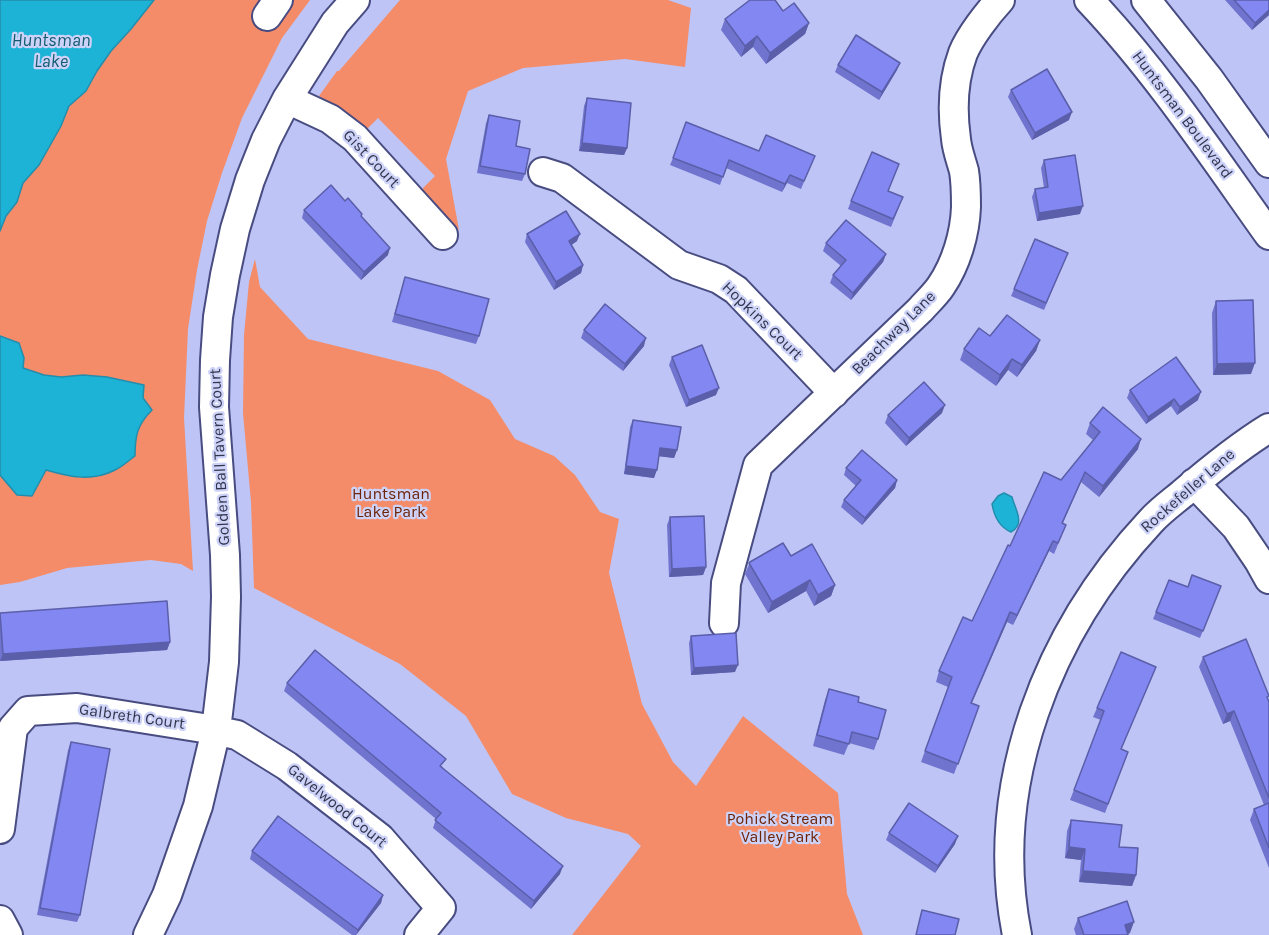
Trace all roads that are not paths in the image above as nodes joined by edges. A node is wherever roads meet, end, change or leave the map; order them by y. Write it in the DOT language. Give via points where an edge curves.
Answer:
graph roads {
  1 [pos="355,0"];
  2 [pos="1000,0"];
  3 [pos="1089,0"];
  4 [pos="1146,0"];
  5 [pos="287,99"];
  6 [pos="1269,163"];
  7 [pos="543,172"];
  8 [pos="443,235"];
  9 [pos="1269,235"];
  10 [pos="834,393"];
  11 [pos="1269,428"];
  12 [pos="1194,483"];
  13 [pos="1269,579"];
  14 [pos="724,623"];
  15 [pos="216,730"];
  16 [pos="0,829"];
  17 [pos="0,920"];
  18 [pos="8,935"];
  19 [pos="148,935"];
  20 [pos="419,935"];
  21 [pos="1017,935"];
  1 -- 5 [label="street, Golden Ball Tavern Court" via="335,23"];
  2 -- 10 [label="street, Beachway Lane" via="963,52 956,81 953,107 966,208 955,258 941,285 920,310"];
  3 -- 9 [label="street, Huntsman Boulevard" via="1176,104"];
  4 -- 6 [label="street"];
  5 -- 8 [label="street, Gist Court" via="330,119 355,138"];
  5 -- 15 [label="street, Golden Ball Tavern Court" via="250,180 235,229 218,317 214,408 226,597"];
  7 -- 10 [label="street, Hopkins Court" via="562,178 679,265 719,279 735,290"];
  10 -- 14 [label="street, Beachway Lane" via="758,465 726,583"];
  11 -- 12 [label="street, Rockefeller Lane"];
  12 -- 13 [label="street" via="1236,527"];
  12 -- 21 [label="street, Rockefeller Lane" via="1153,519 1094,590 1041,691 1019,764 1013,802 1010,878"];
  15 -- 16 [label="street, Galbreth Court" via="77,708 28,711 13,728"];
  15 -- 19 [label="street, Golden Ball Tavern Court" via="198,806 167,895"];
  15 -- 20 [label="street, Gavelwood Court" via="237,735 287,766 380,838 441,908"];
  17 -- 18 [label="street"];
}
